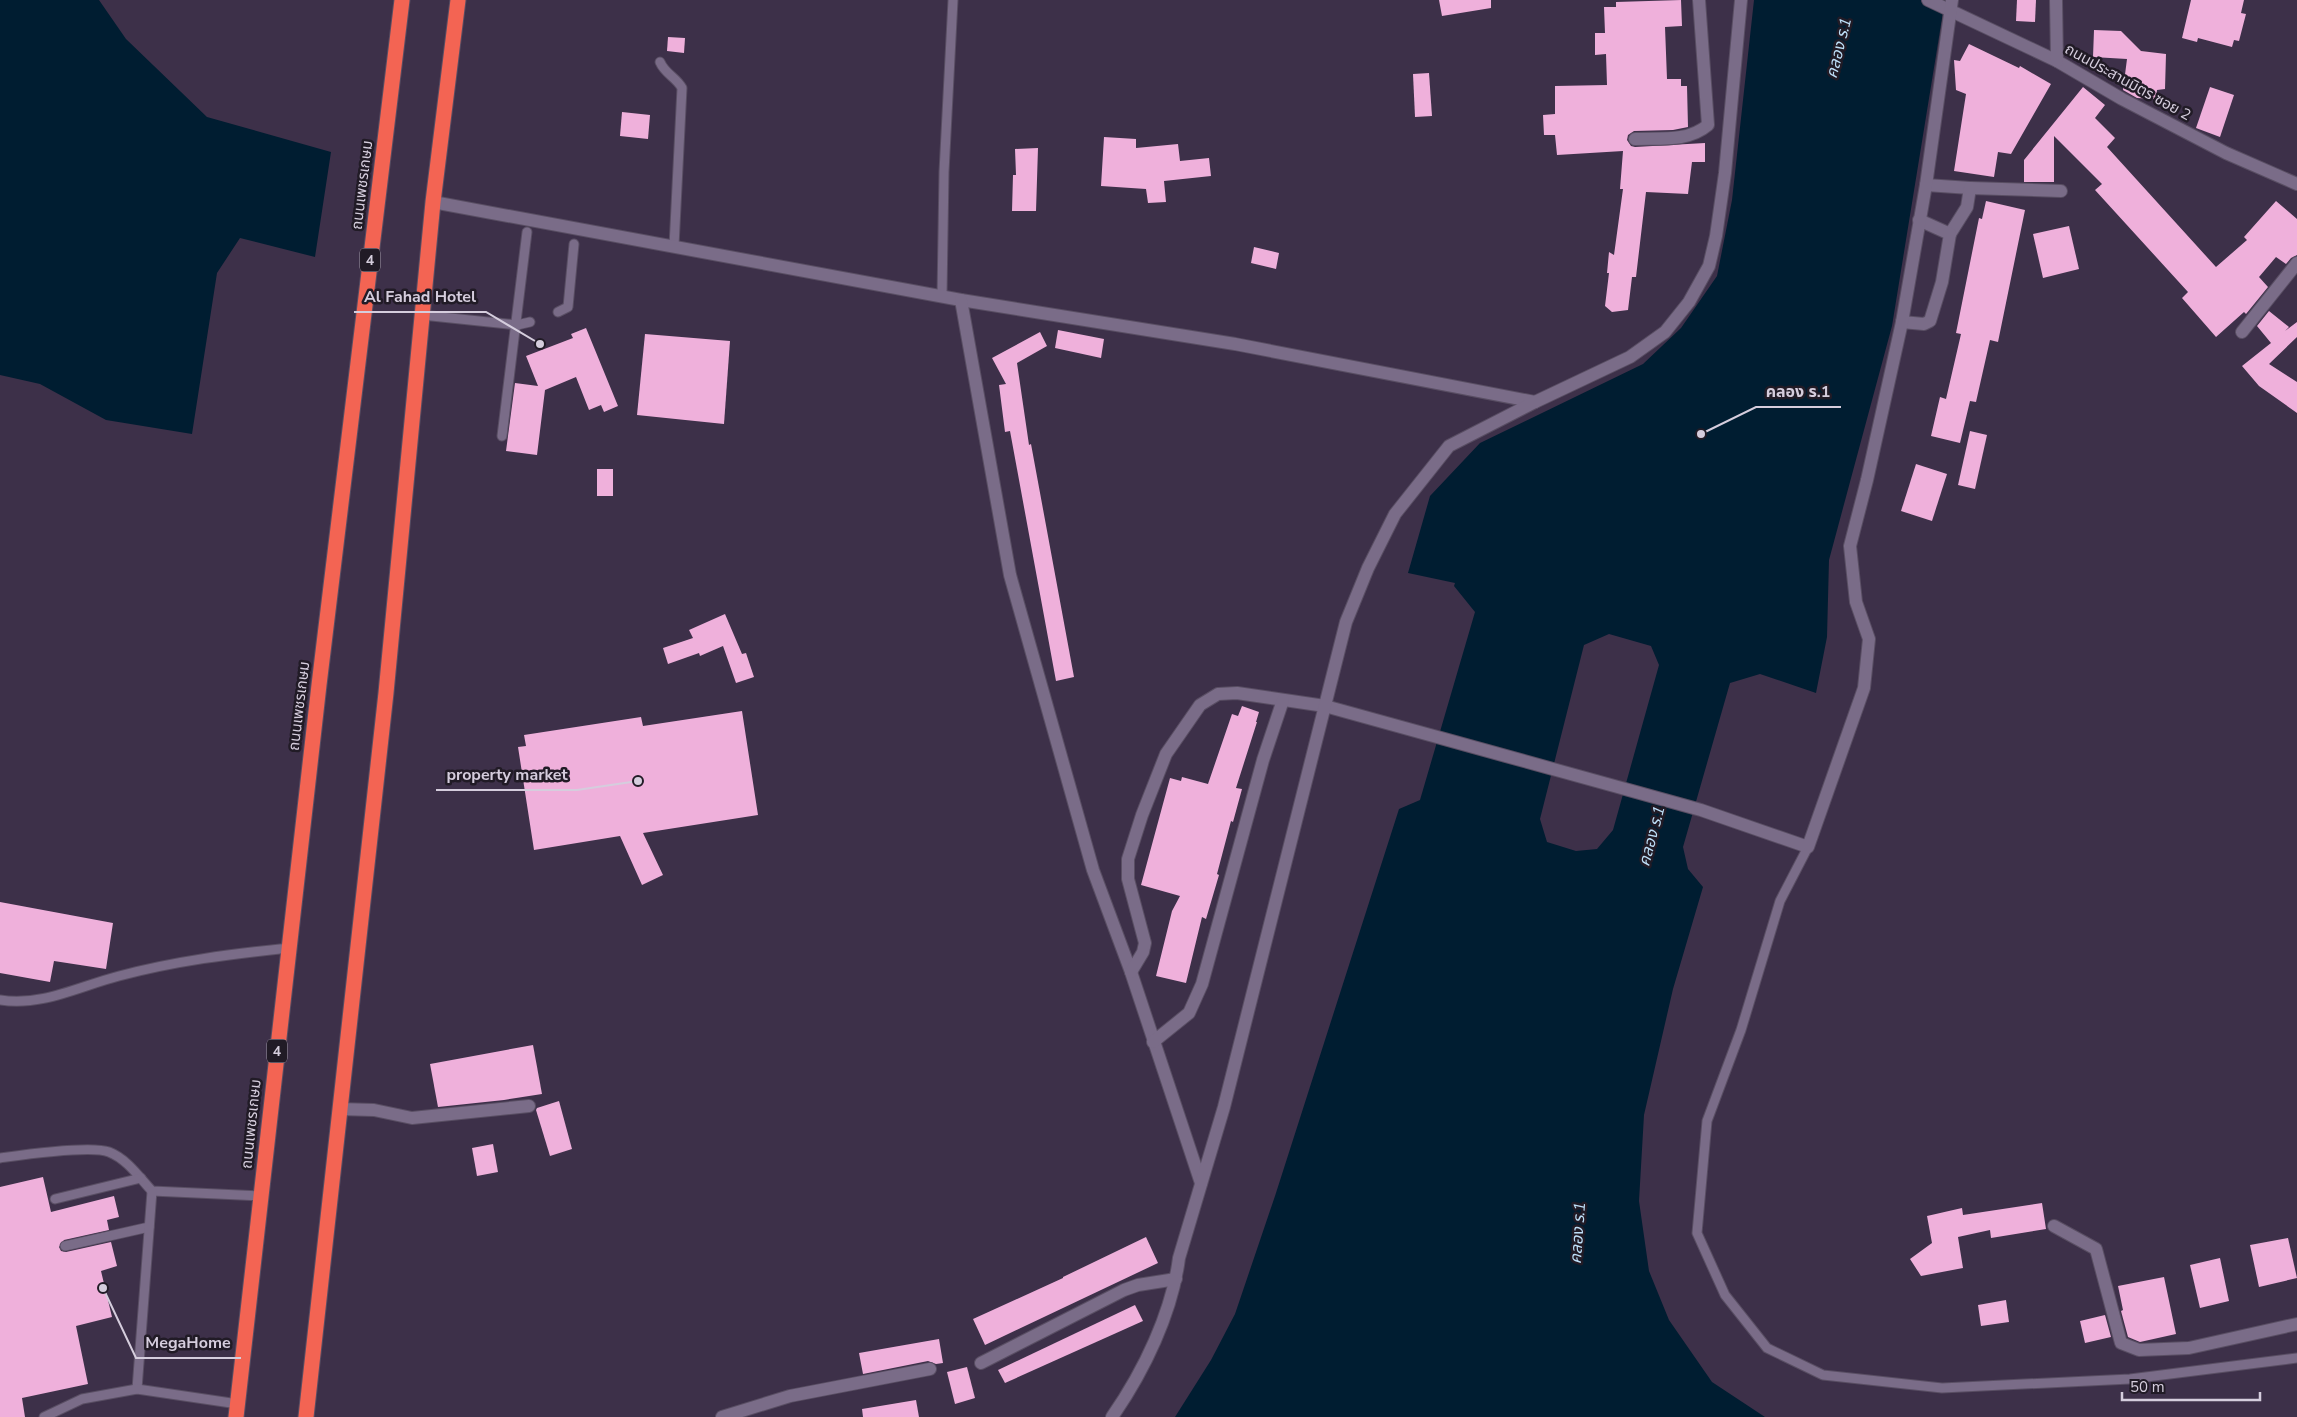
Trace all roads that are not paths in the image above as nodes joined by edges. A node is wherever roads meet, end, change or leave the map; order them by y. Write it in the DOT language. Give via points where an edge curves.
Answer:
graph roads {
  1 [pos="402,0"];
  2 [pos="458,0"];
  3 [pos="954,0"];
  4 [pos="1699,0"];
  5 [pos="1741,0"];
  6 [pos="1928,0"];
  7 [pos="2056,0"];
  8 [pos="1949,6"];
  9 [pos="2057,61"];
  10 [pos="660,62"];
  11 [pos="1635,138"];
  12 [pos="2297,184"];
  13 [pos="1926,185"];
  14 [pos="1970,188"];
  15 [pos="2061,191"];
  16 [pos="432,202"];
  17 [pos="1919,220"];
  18 [pos="527,232"];
  19 [pos="1950,234"];
  20 [pos="574,244"];
  21 [pos="674,246"];
  22 [pos="2297,263"];
  23 [pos="942,295"];
  24 [pos="961,300"];
  25 [pos="558,312"];
  26 [pos="422,315"];
  27 [pos="530,322"];
  28 [pos="1902,322"];
  29 [pos="517,326"];
  30 [pos="2242,332"];
  31 [pos="1535,402"];
  32 [pos="502,436"];
  33 [pos="1283,700"];
  34 [pos="1325,706"];
  35 [pos="1808,847"];
  36 [pos="289,948"];
  37 [pos="1130,972"];
  38 [pos="0,1000"];
  39 [pos="1152,1042"];
  40 [pos="529,1106"];
  41 [pos="339,1109"];
  42 [pos="0,1158"];
  43 [pos="141,1178"];
  44 [pos="1201,1183"];
  45 [pos="152,1190"];
  46 [pos="261,1196"];
  47 [pos="55,1199"];
  48 [pos="2054,1226"];
  49 [pos="149,1227"];
  50 [pos="65,1246"];
  51 [pos="1176,1279"];
  52 [pos="2297,1324"];
  53 [pos="2297,1358"];
  54 [pos="981,1363"];
  55 [pos="930,1369"];
  56 [pos="137,1389"];
  57 [pos="237,1411"];
  58 [pos="44,1417"];
  59 [pos="306,1417"];
  60 [pos="722,1417"];
  61 [pos="1112,1417"];
  1 -- 36 [label="highway, ถนนเพชรเกษม / 4"];
  2 -- 16 [label="highway"];
  3 -- 23 [label="lane" via="944,172"];
  4 -- 11 [label="street" via="1708,125 1697,134 1685,137"];
  5 -- 31 [label="street" via="1725,173 1709,266 1689,302 1665,332 1630,357"];
  6 -- 8 [label="street, ถนนประสานมิตร ซอย 2"];
  7 -- 9 [label="street"];
  8 -- 9 [label="street, ถนนประสานมิตร ซอย 2"];
  8 -- 13 [label="street"];
  9 -- 12 [label="street, ถนนประสานมิตร ซอย 2" via="2226,153"];
  10 -- 21 [label="lane" via="663,70 682,88"];
  13 -- 14 [label="street"];
  13 -- 17 [label="street"];
  14 -- 15 [label="street"];
  14 -- 19 [label="street" via="1966,207"];
  16 -- 21 [label="street"];
  16 -- 26 [label="highway"];
  17 -- 19 [label="street"];
  17 -- 28 [label="street"];
  18 -- 29 [label="lane"];
  19 -- 28 [label="street" via="1942,282 1930,321 1924,324"];
  20 -- 25 [label="lane" via="568,307"];
  21 -- 23 [label="street"];
  22 -- 30 [label="street"];
  23 -- 24 [label="street"];
  24 -- 31 [label="street" via="1235,344"];
  24 -- 37 [label="street" via="1010,575 1093,870"];
  26 -- 29 [label="lane"];
  26 -- 41 [label="highway" via="386,693"];
  27 -- 29 [label="lane"];
  28 -- 35 [label="street" via="1850,546 1856,602 1868,639 1864,688"];
  29 -- 32 [label="lane"];
  31 -- 34 [label="street" via="1449,446 1395,514 1346,622"];
  33 -- 34 [label="street"];
  33 -- 37 [label="street" via="1237,693 1218,694 1200,705 1166,754 1128,859 1128,878 1145,943"];
  33 -- 39 [label="street" via="1263,760 1202,984 1189,1014"];
  34 -- 35 [label="street" via="1702,810"];
  34 -- 44 [label="street" via="1224,1107"];
  35 -- 53 [label="lane" via="1780,901 1741,1030 1707,1121 1697,1233 1725,1295 1767,1348 1823,1375 1942,1388 2130,1380"];
  36 -- 38 [label="lane" via="209,957 118,976 55,996 13,1003"];
  36 -- 46 [label="highway, ถนนเพชรเกษม / 4"];
  37 -- 39 [label="street"];
  39 -- 44 [label="street"];
  40 -- 41 [label="street" via="412,1118 374,1110"];
  41 -- 59 [label="highway"];
  42 -- 43 [label="lane" via="107,1151 123,1160"];
  43 -- 45 [label="lane"];
  43 -- 47 [label="lane"];
  44 -- 51 [label="street"];
  45 -- 46 [label="lane"];
  45 -- 49 [label="lane"];
  46 -- 57 [label="highway, ถนนเพชรเกษม / 4"];
  48 -- 52 [label="street" via="2096,1249 2121,1343 2138,1350 2188,1348"];
  49 -- 50 [label="lane"];
  49 -- 56 [label="lane"];
  51 -- 54 [label="street" via="1138,1284 1124,1290"];
  51 -- 61 [label="street" via="1148,1358"];
  55 -- 60 [label="street" via="790,1396"];
  56 -- 57 [label="lane"];
  56 -- 58 [label="lane" via="82,1399"];
}
